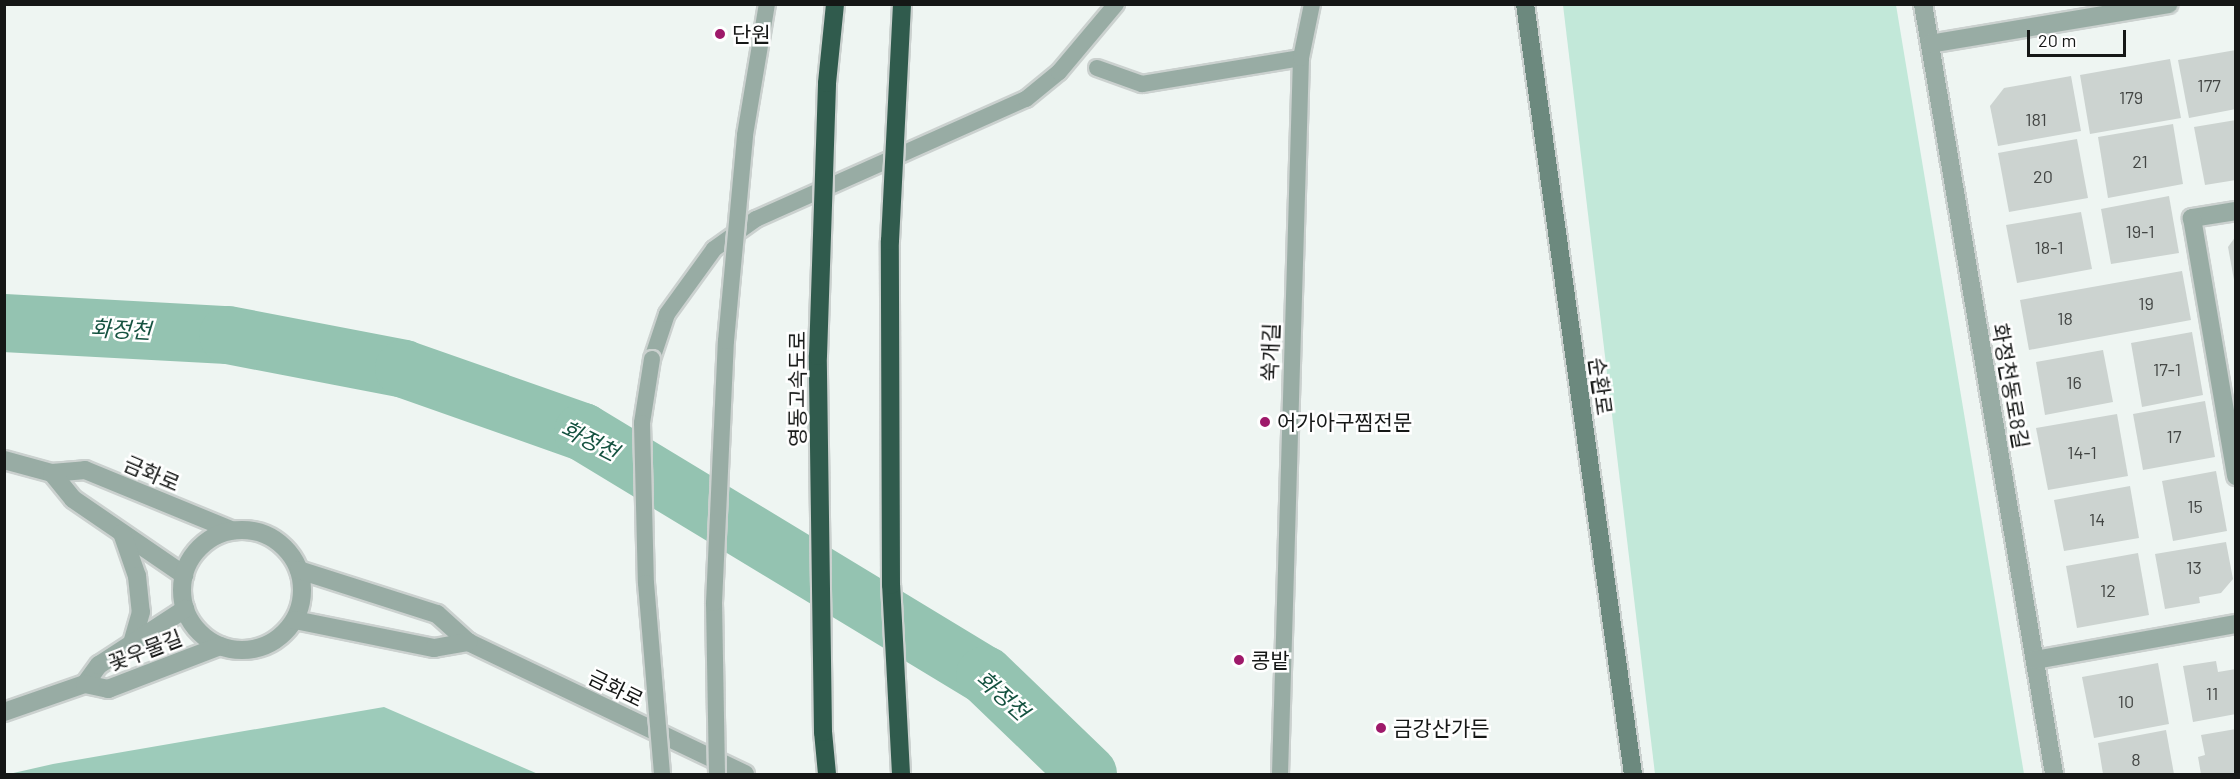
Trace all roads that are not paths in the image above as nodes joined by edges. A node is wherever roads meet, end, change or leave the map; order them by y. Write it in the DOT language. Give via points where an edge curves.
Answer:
graph roads {
  1 [pos="767,4"];
  2 [pos="835,4"];
  3 [pos="902,4"];
  4 [pos="1116,4"];
  5 [pos="1312,4"];
  6 [pos="1525,4"];
  7 [pos="1923,4"];
  8 [pos="2169,4"];
  9 [pos="1930,44"];
  10 [pos="1301,58"];
  11 [pos="1097,68"];
  12 [pos="2235,211"];
  13 [pos="4,460"];
  14 [pos="52,473"];
  15 [pos="2235,476"];
  16 [pos="231,530"];
  17 [pos="122,533"];
  18 [pos="299,570"];
  19 [pos="184,575"];
  20 [pos="185,609"];
  21 [pos="295,620"];
  22 [pos="2235,624"];
  23 [pos="468,642"];
  24 [pos="132,644"];
  25 [pos="220,646"];
  26 [pos="2035,660"];
  27 [pos="86,684"];
  28 [pos="4,712"];
  29 [pos="662,774"];
  30 [pos="717,774"];
  31 [pos="745,774"];
  32 [pos="827,774"];
  33 [pos="900,774"];
  34 [pos="1280,774"];
  35 [pos="1633,774"];
  36 [pos="2054,774"];
  1 -- 30 [label="lane, bridge" via="745,135 726,341 714,603"];
  2 -- 32 [label="highway, 영동고속도로, bridge" via="827,83 818,356 823,732"];
  3 -- 33 [label="highway, bridge" via="890,242 891,585"];
  4 -- 29 [label="lane, bridge" via="1059,72 1026,99 756,219 714,249 667,314 652,358 642,423 646,583"];
  5 -- 10 [label="lane, 쑥개길"];
  6 -- 35 [label="main road, 순환로"];
  7 -- 9 [label="street, 화정천동로8길"];
  8 -- 9 [label="street"];
  9 -- 26 [label="street, 화정천동로8길"];
  10 -- 11 [label="lane" via="1142,84"];
  10 -- 34 [label="lane, 쑥개길"];
  12 -- 15 [label="street" via="2192,218"];
  13 -- 14 [label="street, 금화로"];
  14 -- 16 [label="street, 금화로" via="86,470"];
  14 -- 17 [label="street" via="73,499"];
  16 -- 18 [label="street" via="265,533 291,555"];
  16 -- 19 [label="street" via="200,546"];
  17 -- 19 [label="street"];
  17 -- 24 [label="street" via="137,576 141,612"];
  18 -- 21 [label="street" via="301,604"];
  18 -- 23 [label="street, 금화로" via="437,614"];
  19 -- 20 [label="street"];
  20 -- 24 [label="street, 꽃우물길"];
  20 -- 25 [label="street" via="205,638"];
  21 -- 23 [label="street" via="434,648"];
  21 -- 25 [label="street" via="284,634 262,646 237,650"];
  22 -- 26 [label="street"];
  23 -- 31 [label="street, 금화로"];
  24 -- 27 [label="street, 꽃우물길" via="99,665"];
  25 -- 27 [label="street, 꽃우물길" via="108,688"];
  26 -- 36 [label="street, 화정천동로8길"];
  27 -- 28 [label="street, 꽃우물길"];
}
